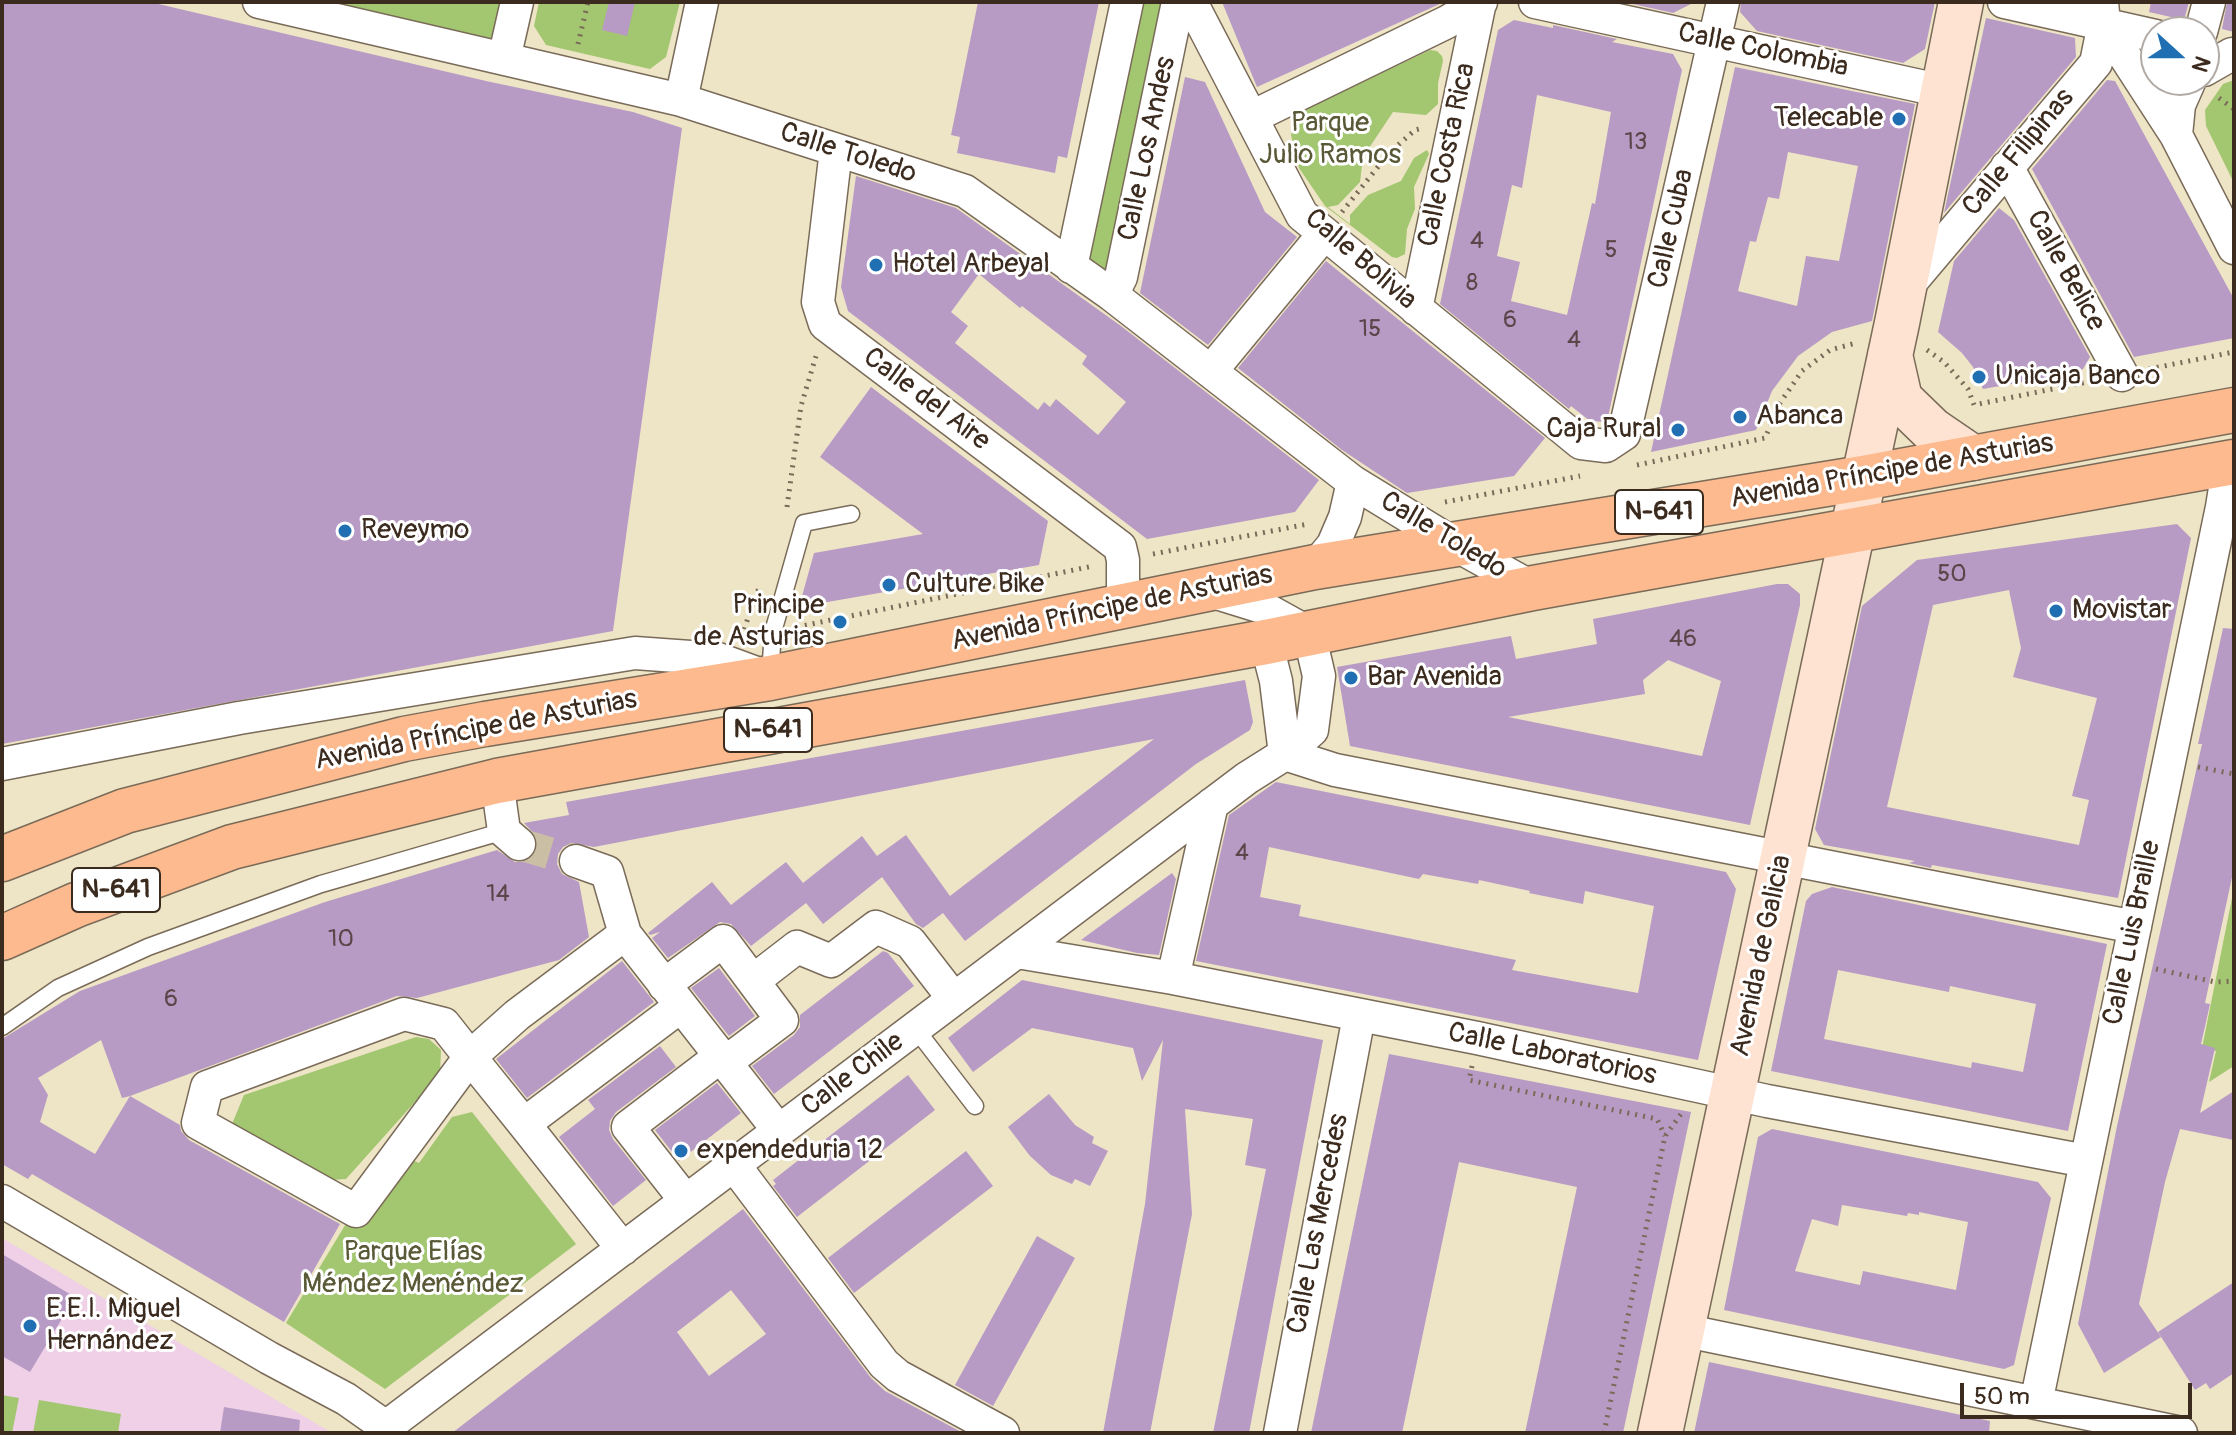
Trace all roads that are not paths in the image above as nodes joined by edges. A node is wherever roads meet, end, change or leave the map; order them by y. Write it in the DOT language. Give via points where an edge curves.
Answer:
graph roads {
  1 [pos="259,2"];
  2 [pos="517,2"];
  3 [pos="702,2"];
  4 [pos="1127,2"];
  5 [pos="1178,2"];
  6 [pos="1191,2"];
  7 [pos="1480,2"];
  8 [pos="1535,2"];
  9 [pos="1723,2"];
  10 [pos="1961,2"];
  11 [pos="2004,2"];
  12 [pos="2103,13"];
  13 [pos="2140,29"];
  14 [pos="1715,40"];
  15 [pos="504,59"];
  16 [pos="1943,91"];
  17 [pos="2183,96"];
  18 [pos="681,100"];
  19 [pos="1252,117"];
  20 [pos="2176,135"];
  21 [pos="836,150"];
  22 [pos="2007,167"];
  23 [pos="1324,234"];
  24 [pos="2234,248"];
  25 [pos="1071,267"];
  26 [pos="1903,291"];
  27 [pos="1112,295"];
  28 [pos="1416,309"];
  29 [pos="1890,352"];
  30 [pos="1211,371"];
  31 [pos="2122,375"];
  32 [pos="2234,410"];
  33 [pos="1606,446"];
  34 [pos="2232,449"];
  35 [pos="1973,458"];
  36 [pos="1863,478"];
  37 [pos="1353,482"];
  38 [pos="851,514"];
  39 [pos="1852,532"];
  40 [pos="1454,544"];
  41 [pos="1315,567"];
  42 [pos="1533,588"];
  43 [pos="1207,590"];
  44 [pos="1123,607"];
  45 [pos="1309,633"];
  46 [pos="1266,642"];
  47 [pos="770,678"];
  48 [pos="1285,754"];
  49 [pos="2,764"];
  50 [pos="497,781"];
  51 [pos="1212,804"];
  52 [pos="511,838"];
  53 [pos="2,859"];
  54 [pos="1782,859"];
  55 [pos="576,861"];
  56 [pos="2135,927"];
  57 [pos="625,934"];
  58 [pos="2,938"];
  59 [pos="1017,952"];
  60 [pos="1173,978"];
  61 [pos="753,981"];
  62 [pos="673,995"];
  63 [pos="954,999"];
  64 [pos="1359,1016"];
  65 [pos="2,1027"];
  66 [pos="915,1028"];
  67 [pos="470,1057"];
  68 [pos="723,1059"];
  69 [pos="1716,1090"];
  70 [pos="975,1106"];
  71 [pos="524,1124"];
  72 [pos="779,1131"];
  73 [pos="2086,1161"];
  74 [pos="734,1165"];
  75 [pos="2,1201"];
  76 [pos="686,1201"];
  77 [pos="623,1249"];
  78 [pos="1682,1330"];
  79 [pos="2036,1403"];
  80 [pos="387,1430"];
  81 [pos="1003,1433"];
  82 [pos="1280,1433"];
  83 [pos="1660,1433"];
  84 [pos="2181,1433"];
  1 -- 15 [label="street, Calle Toledo"];
  2 -- 15 [label="street"];
  3 -- 18 [label="street"];
  4 -- 25 [label="street, Calle Los Andes"];
  5 -- 27 [label="street, Calle Los Andes" via="1121,277"];
  6 -- 19 [label="street, Calle Bolivia"];
  7 -- 19 [label="street"];
  7 -- 28 [label="street, Calle Costa Rica"];
  8 -- 14 [label="street, Calle Colombia"];
  9 -- 14 [label="street, Calle Cuba"];
  10 -- 16 [label="street, Avenida de Galicia"];
  11 -- 12 [label="street"];
  12 -- 13 [label="street"];
  12 -- 20 [label="street"];
  12 -- 22 [label="street, Calle Filipinas" via="2096,63"];
  14 -- 16 [label="street, Calle Colombia"];
  14 -- 33 [label="street, Calle Cuba" via="1624,434"];
  15 -- 18 [label="street, Calle Toledo"];
  16 -- 26 [label="street, Avenida de Galicia"];
  17 -- 20 [label="street"];
  18 -- 21 [label="street, Calle Toledo"];
  19 -- 23 [label="street, Calle Bolivia" via="1302,215"];
  20 -- 24 [label="street"];
  21 -- 25 [label="street, Calle Toledo" via="965,191"];
  21 -- 44 [label="street, Calle del Aire" via="818,302 825,324 1120,547"];
  22 -- 26 [label="street, Calle Filipinas"];
  22 -- 31 [label="street, Calle Belice"];
  23 -- 28 [label="street, Calle Bolivia"];
  23 -- 30 [label="street"];
  25 -- 27 [label="street, Calle Toledo"];
  26 -- 29 [label="street, Avenida de Galicia"];
  27 -- 30 [label="street, Calle Toledo"];
  28 -- 33 [label="street, Calle Bolivia" via="1581,443"];
  29 -- 35 [label="street" via="1900,399 1918,419"];
  29 -- 36 [label="street, Avenida de Galicia"];
  30 -- 37 [label="street, Calle Toledo"];
  32 -- 35 [label="highway, Avenida Príncipe de Asturias"];
  34 -- 39 [label="highway, Avenida Príncipe de Asturias / N-641"];
  34 -- 56 [label="street, Calle Luis Braille"];
  35 -- 36 [label="highway, Avenida Príncipe de Asturias"];
  36 -- 39 [label="street, Avenida de Galicia"];
  36 -- 40 [label="highway, Avenida Príncipe de Asturias / N-641"];
  37 -- 40 [label="street, Calle Toledo"];
  37 -- 41 [label="street, Calle Toledo" via="1333,545"];
  38 -- 47 [label="lane" via="804,523 773,632"];
  39 -- 42 [label="highway, Avenida Príncipe de Asturias / N-641"];
  39 -- 54 [label="street, Avenida de Galicia"];
  40 -- 41 [label="highway, Avenida Príncipe de Asturias / N-641"];
  40 -- 42 [label="street, Calle Toledo"];
  41 -- 43 [label="highway, Avenida Príncipe de Asturias / N-641"];
  42 -- 45 [label="highway, Avenida Príncipe de Asturias / N-641"];
  43 -- 44 [label="highway, Avenida Príncipe de Asturias / N-641"];
  43 -- 45 [label="street" via="1262,607"];
  44 -- 47 [label="highway, Avenida Príncipe de Asturias / N-641"];
  45 -- 46 [label="highway, Avenida Príncipe de Asturias / N-641"];
  45 -- 48 [label="street, Calle Chile" via="1319,676 1312,730"];
  46 -- 48 [label="street"];
  46 -- 50 [label="highway, Avenida Príncipe de Asturias / N-641"];
  47 -- 49 [label="street" via="718,659 635,653 239,718"];
  47 -- 53 [label="highway, Avenida Príncipe de Asturias / N-641" via="404,739 125,811"];
  48 -- 51 [label="street, Calle Chile"];
  48 -- 54 [label="street" via="1335,770"];
  50 -- 52 [label="street"];
  50 -- 58 [label="highway, Avenida Príncipe de Asturias / N-641" via="232,847"];
  51 -- 59 [label="street, Calle Chile"];
  51 -- 60 [label="street"];
  52 -- 65 [label="lane" via="321,884 148,947 58,988"];
  54 -- 56 [label="street"];
  54 -- 69 [label="street, Avenida de Galicia"];
  55 -- 57 [label="street" via="607,872"];
  56 -- 73 [label="street, Calle Luis Braille"];
  57 -- 62 [label="street"];
  57 -- 67 [label="street"];
  59 -- 60 [label="street, Calle Laboratorios"];
  59 -- 63 [label="street, Calle Chile"];
  60 -- 64 [label="street, Calle Laboratorios"];
  61 -- 62 [label="street" via="723,941"];
  61 -- 63 [label="street" via="797,947 831,961 876,927 910,942"];
  61 -- 68 [label="street" via="782,1020"];
  62 -- 68 [label="street"];
  62 -- 71 [label="street"];
  63 -- 66 [label="street, Calle Chile"];
  64 -- 69 [label="street, Calle Laboratorios"];
  64 -- 82 [label="street, Calle Las Mercedes"];
  66 -- 70 [label="lane"];
  66 -- 72 [label="street, Calle Chile"];
  67 -- 67 [label="street" via="444,1024 404,1014 207,1087 198,1123 356,1211"];
  67 -- 71 [label="street"];
  68 -- 72 [label="street"];
  68 -- 76 [label="street" via="628,1127"];
  69 -- 73 [label="street, Calle Laboratorios"];
  69 -- 78 [label="street, Avenida de Galicia"];
  71 -- 77 [label="street"];
  72 -- 74 [label="street, Calle Chile"];
  73 -- 79 [label="street, Calle Luis Braille"];
  74 -- 76 [label="street, Calle Chile"];
  74 -- 81 [label="street" via="884,1364"];
  75 -- 80 [label="street" via="346,1399"];
  76 -- 77 [label="street, Calle Chile"];
  77 -- 80 [label="street, Calle Chile"];
  78 -- 79 [label="street"];
  78 -- 83 [label="street, Avenida de Galicia"];
  79 -- 84 [label="street"];
}
